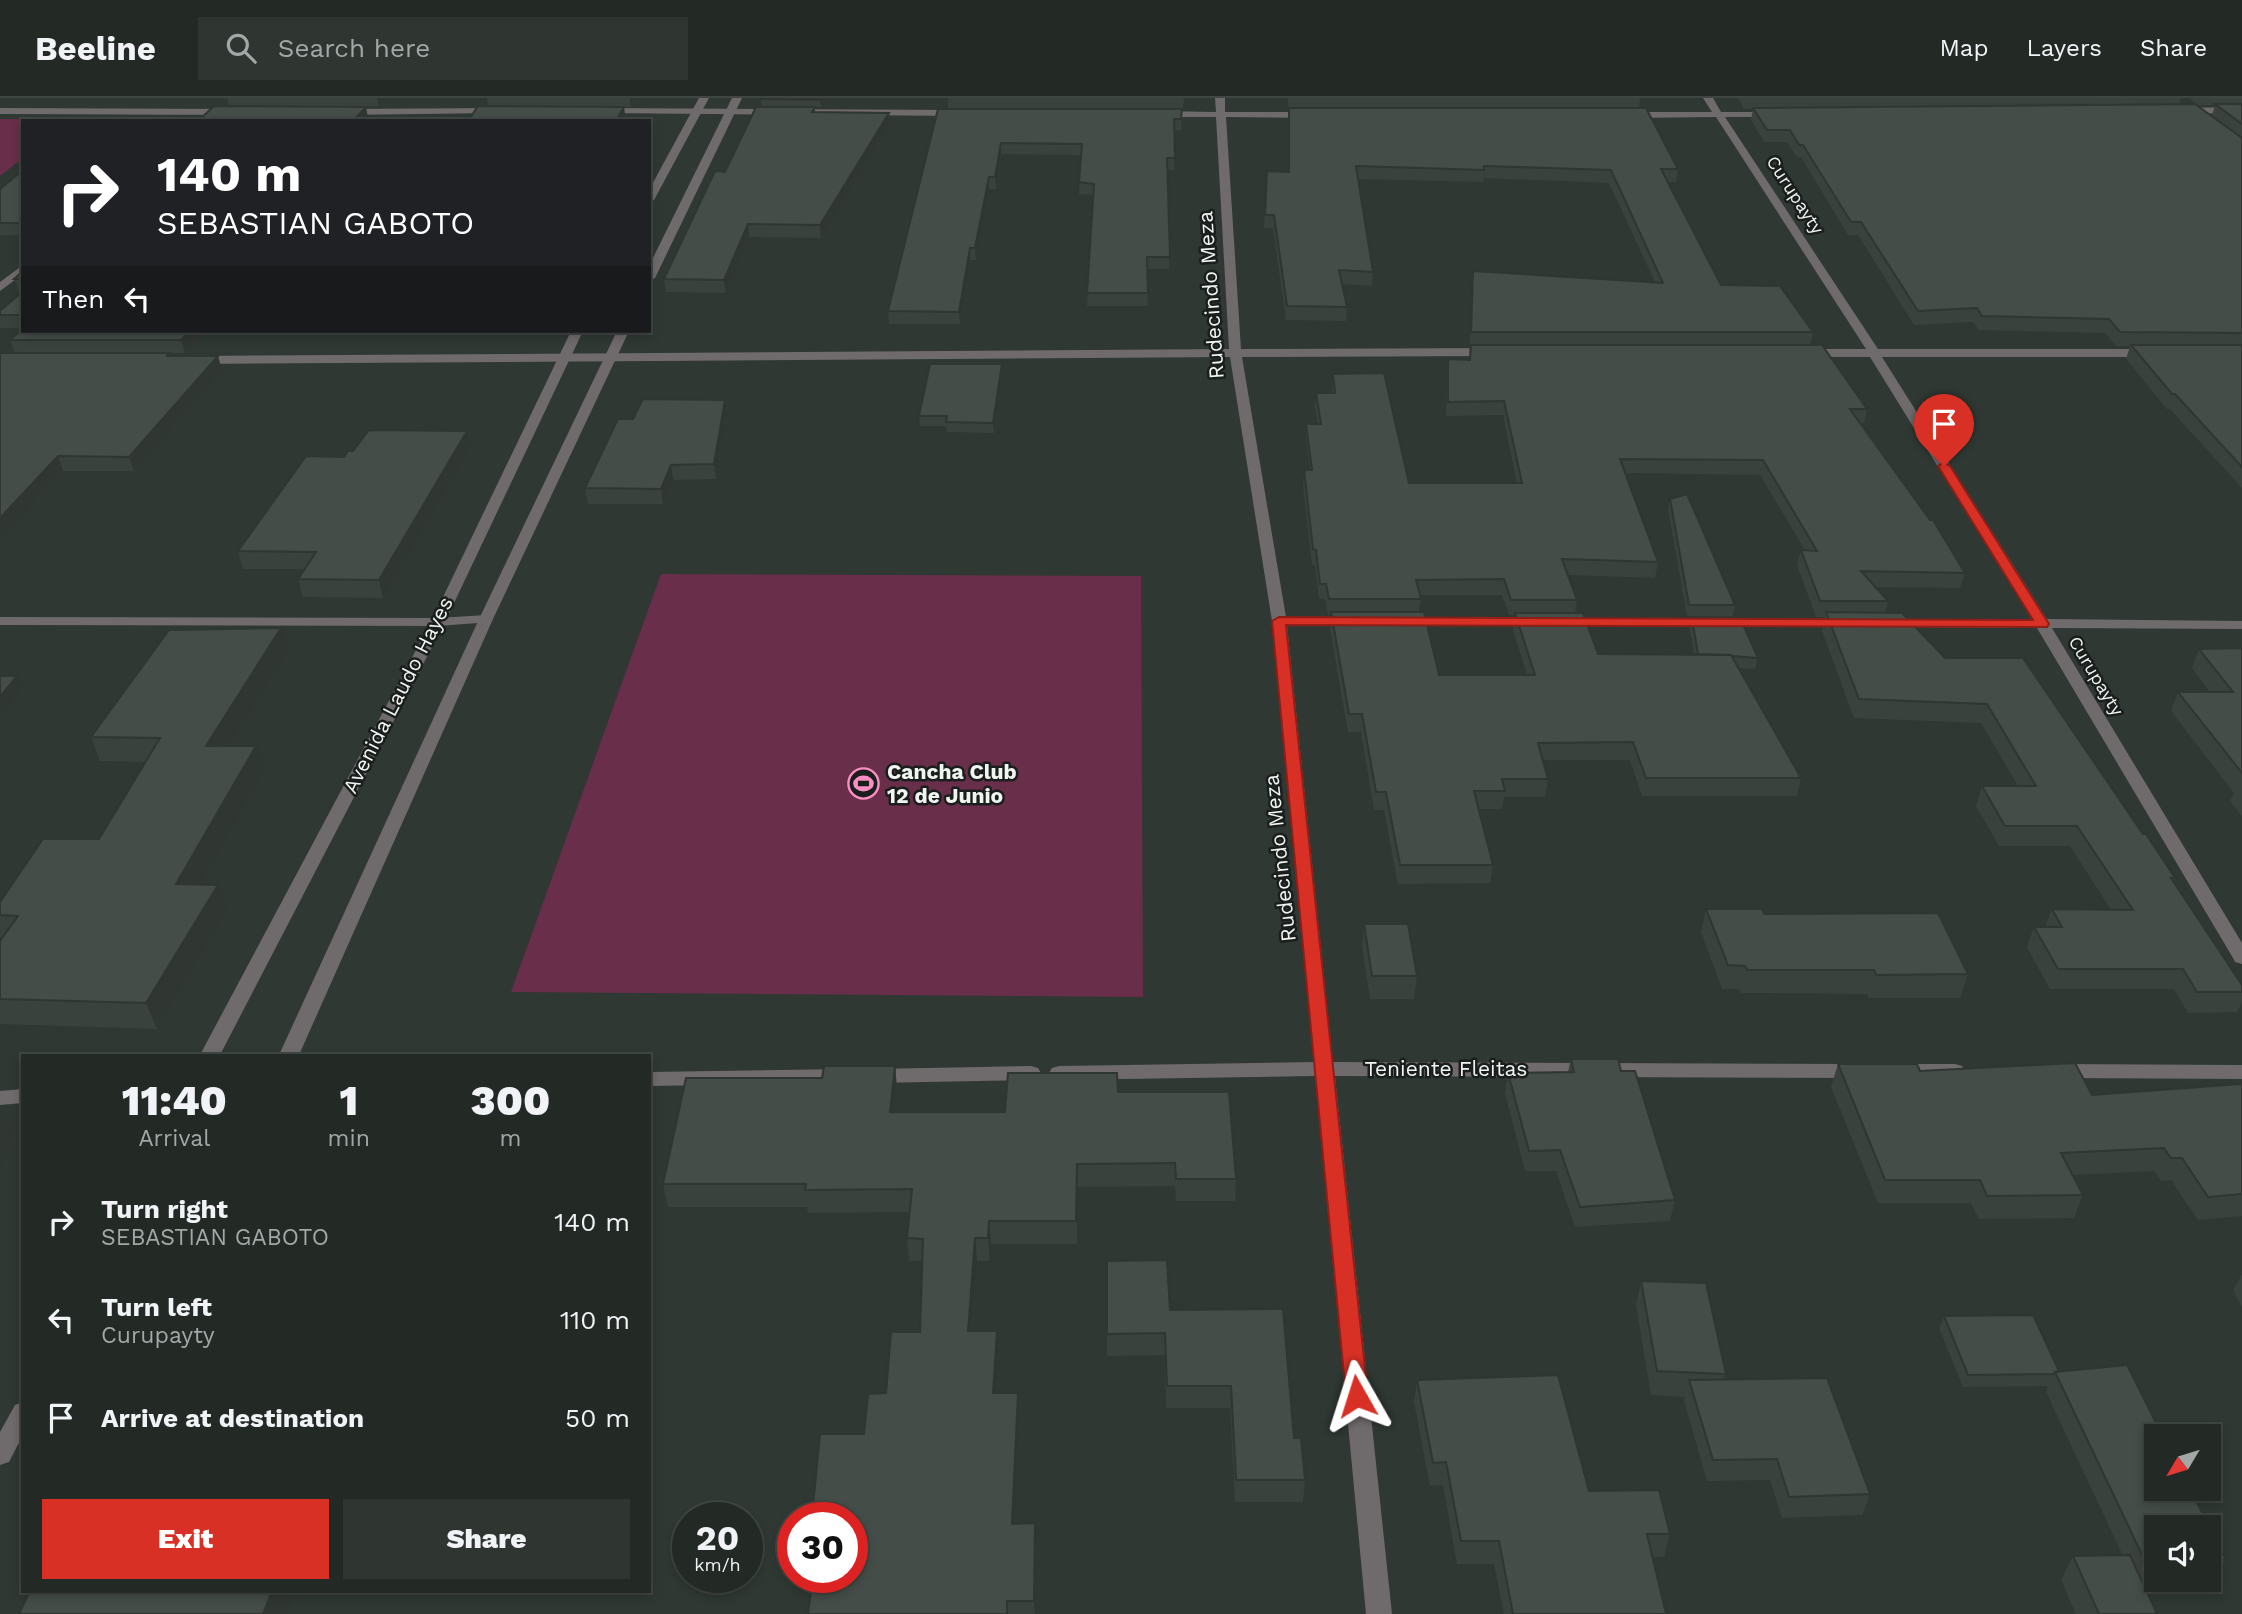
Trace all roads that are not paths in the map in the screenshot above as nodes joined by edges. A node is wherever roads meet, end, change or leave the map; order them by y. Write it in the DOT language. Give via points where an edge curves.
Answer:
graph roads {
  1 [pos="211,98"];
  2 [pos="704,98"];
  3 [pos="737,98"];
  4 [pos="1708,98"];
  5 [pos="2179,98"];
  6 [pos="1220,106"];
  7 [pos="2242,110"];
  8 [pos="0,111"];
  9 [pos="514,111"];
  10 [pos="597,111"];
  11 [pos="698,111"];
  12 [pos="731,111"];
  13 [pos="2166,111"];
  14 [pos="2194,111"];
  15 [pos="197,112"];
  16 [pos="238,112"];
  17 [pos="335,112"];
  18 [pos="976,113"];
  19 [pos="1153,114"];
  20 [pos="1790,114"];
  21 [pos="1318,115"];
  22 [pos="1609,115"];
  23 [pos="1720,115"];
  24 [pos="189,119"];
  25 [pos="2213,126"];
  26 [pos="651,196"];
  27 [pos="21,270"];
  28 [pos="651,274"];
  29 [pos="0,288"];
  30 [pos="577,333"];
  31 [pos="622,333"];
  32 [pos="1235,352"];
  33 [pos="1513,352"];
  34 [pos="1790,353"];
  35 [pos="1874,353"];
  36 [pos="2160,353"];
  37 [pos="609,359"];
  38 [pos="191,360"];
  39 [pos="561,360"];
  40 [pos="486,619"];
  41 [pos="0,621"];
  42 [pos="1279,621"];
  43 [pos="438,622"];
  44 [pos="1362,622"];
  45 [pos="1390,622"];
  46 [pos="2042,624"];
  47 [pos="2242,625"];
  48 [pos="2242,958"];
  49 [pos="211,1054"];
  50 [pos="289,1054"];
  51 [pos="1324,1069"];
  52 [pos="1978,1071"];
  53 [pos="2033,1071"];
  54 [pos="2242,1072"];
  55 [pos="651,1079"];
  56 [pos="21,1096"];
  57 [pos="0,1098"];
  58 [pos="21,1416"];
  59 [pos="0,1455"];
  60 [pos="1380,1614"];
  1 -- 15 [label="street"];
  2 -- 11 [label="street"];
  3 -- 12 [label="street"];
  4 -- 23 [label="street, Curupayty"];
  5 -- 14 [label="street"];
  6 -- 19 [label="street"];
  6 -- 21 [label="street"];
  6 -- 32 [label="street, Rudecindo Meza"];
  7 -- 14 [label="street"];
  8 -- 15 [label="street"];
  9 -- 17 [label="street"];
  10 -- 11 [label="street"];
  11 -- 12 [label="street"];
  11 -- 26 [label="street"];
  12 -- 18 [label="street"];
  12 -- 28 [label="street"];
  13 -- 14 [label="street"];
  14 -- 25 [label="street"];
  15 -- 16 [label="street"];
  15 -- 24 [label="street"];
  20 -- 23 [label="street"];
  22 -- 23 [label="street"];
  23 -- 35 [label="street, Curupayty"];
  27 -- 29 [label="street"];
  30 -- 39 [label="street, Avenida Laudo Hayes"];
  31 -- 37 [label="street, Avenida Laudo Hayes"];
  32 -- 33 [label="street"];
  32 -- 37 [label="street"];
  32 -- 42 [label="street, Rudecindo Meza"];
  34 -- 35 [label="street"];
  35 -- 36 [label="street"];
  35 -- 46 [label="street, Curupayty"];
  37 -- 39 [label="street"];
  37 -- 40 [label="street, Avenida Laudo Hayes"];
  38 -- 39 [label="street"];
  39 -- 43 [label="street, Avenida Laudo Hayes"];
  40 -- 43 [label="street"];
  40 -- 50 [label="street, Avenida Laudo Hayes"];
  41 -- 43 [label="street"];
  42 -- 44 [label="street"];
  42 -- 51 [label="street, Rudecindo Meza"];
  43 -- 49 [label="street, Avenida Laudo Hayes"];
  45 -- 46 [label="street"];
  46 -- 47 [label="street"];
  46 -- 48 [label="street, Curupayty"];
  51 -- 52 [label="street, Teniente Fleitas"];
  51 -- 55 [label="street, Teniente Fleitas"];
  51 -- 60 [label="street, Rudecindo Meza"];
  53 -- 54 [label="street"];
  56 -- 57 [label="street"];
  58 -- 59 [label="street"];
}
